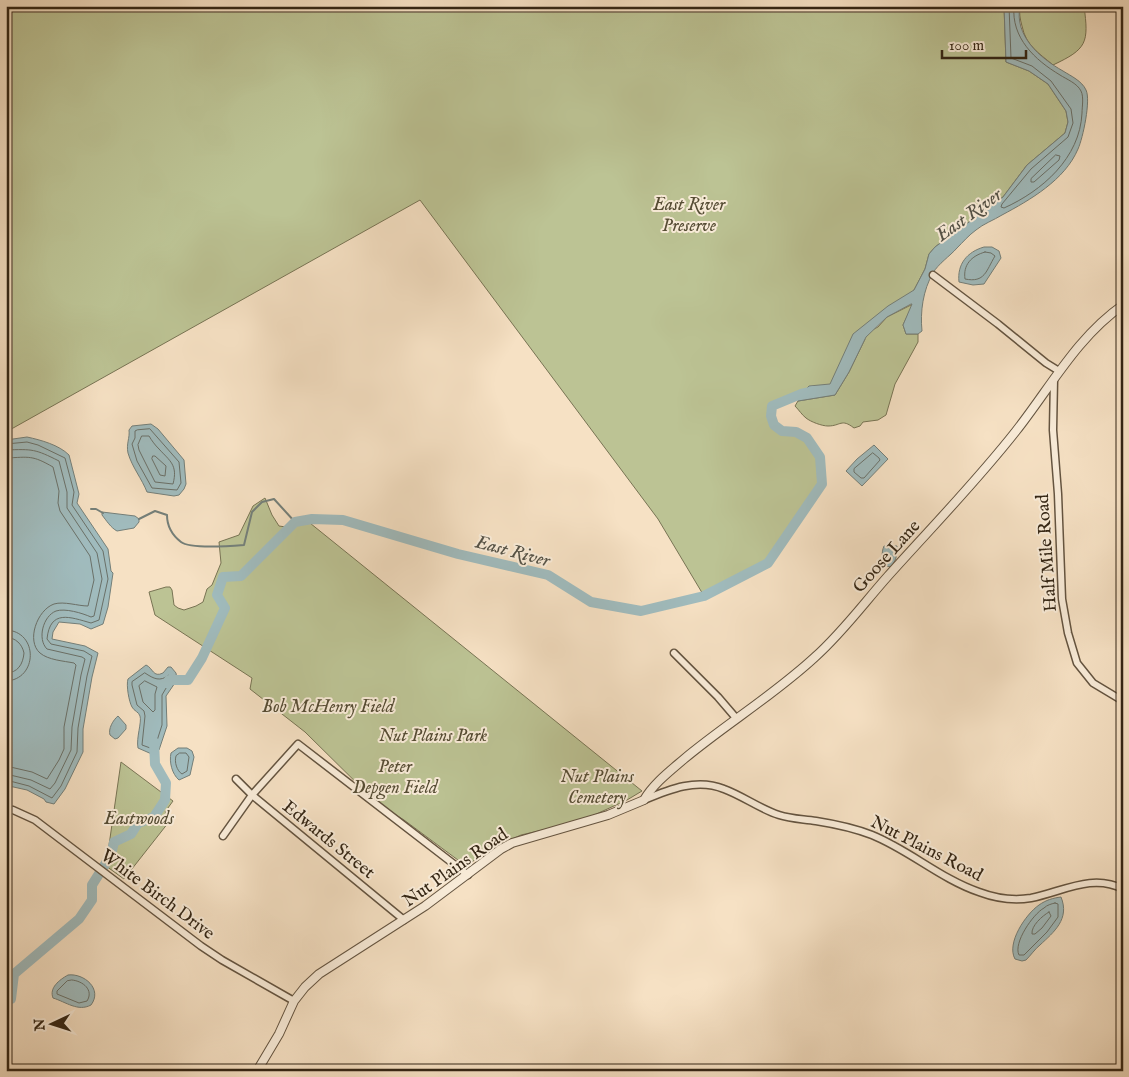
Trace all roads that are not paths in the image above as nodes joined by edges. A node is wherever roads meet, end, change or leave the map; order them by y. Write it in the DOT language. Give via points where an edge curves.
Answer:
graph roads {
  1 [pos="933,275"];
  2 [pos="1123,305"];
  3 [pos="1059,371"];
  4 [pos="1054,379"];
  5 [pos="674,653"];
  6 [pos="1123,701"];
  7 [pos="736,718"];
  8 [pos="236,779"];
  9 [pos="252,795"];
  10 [pos="644,800"];
  11 [pos="6,809"];
  12 [pos="223,836"];
  13 [pos="468,875"];
  14 [pos="1123,889"];
  15 [pos="404,920"];
  16 [pos="294,1002"];
  17 [pos="257,1071"];
  1 -- 3 [label="street"];
  2 -- 3 [label="street, Goose Lane" via="1100,324"];
  3 -- 4 [label="street, Goose Lane"];
  4 -- 6 [label="street, Half Mile Road" via="1052,430 1062,595 1068,633 1077,663 1093,683"];
  4 -- 7 [label="street, Goose Lane" via="972,483 832,641"];
  5 -- 7 [label="street"];
  7 -- 10 [label="street, Goose Lane" via="668,773"];
  8 -- 9 [label="street, Edwards Street"];
  9 -- 12 [label="street"];
  9 -- 13 [label="street" via="298,744"];
  9 -- 15 [label="street, Edwards Street"];
  10 -- 13 [label="street, Nut Plains Road" via="601,817 512,843"];
  10 -- 14 [label="street, Nut Plains Road" via="682,786 711,784 778,814 874,836 964,886 994,897 1031,898 1091,882"];
  11 -- 16 [label="street, White Birch Drive" via="35,820 219,958"];
  13 -- 15 [label="street, Nut Plains Road"];
  15 -- 16 [label="street, Nut Plains Road" via="319,974"];
  16 -- 17 [label="street, Nut Plains Road"];
}
